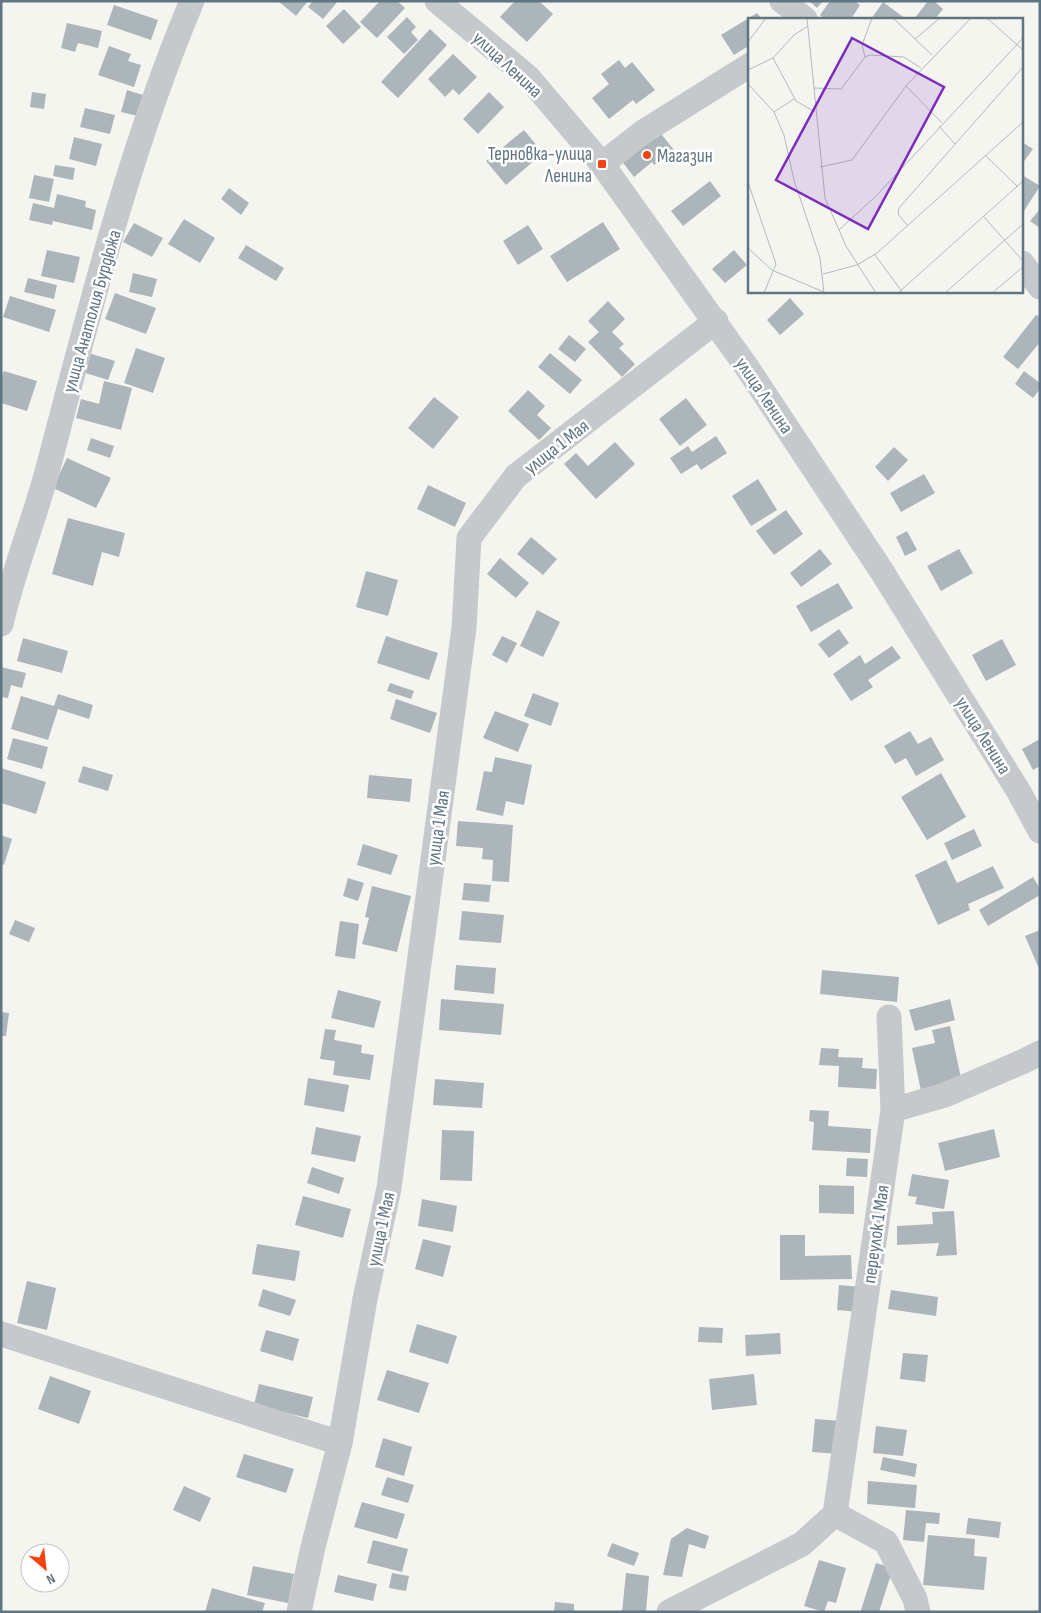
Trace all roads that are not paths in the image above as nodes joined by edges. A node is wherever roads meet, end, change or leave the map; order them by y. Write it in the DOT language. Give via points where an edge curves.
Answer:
graph roads {
  1 [pos="192,1"];
  2 [pos="437,1"];
  3 [pos="782,1"];
  4 [pos="804,18"];
  5 [pos="748,66"];
  6 [pos="602,164"];
  7 [pos="1024,266"];
  8 [pos="1040,287"];
  9 [pos="716,321"];
  10 [pos="1,624"];
  11 [pos="1030,791"];
  12 [pos="1040,830"];
  13 [pos="889,1017"];
  14 [pos="1040,1053"];
  15 [pos="893,1110"];
  16 [pos="1,1334"];
  17 [pos="340,1443"];
  18 [pos="834,1514"];
  19 [pos="299,1612"];
  20 [pos="669,1612"];
  21 [pos="918,1612"];
  1 -- 10 [label="street, улица Анатолия Бурдюжа" via="145,125"];
  2 -- 6 [label="street, улица Ленина" via="528,77"];
  3 -- 4 [label="street"];
  5 -- 6 [label="street" via="643,132"];
  6 -- 9 [label="street, улица Ленина"];
  7 -- 8 [label="street"];
  9 -- 11 [label="street, улица Ленина"];
  9 -- 17 [label="street, улица 1 Мая" via="516,476 469,538 464,628 389,1188 365,1299"];
  11 -- 12 [label="street, улица Ленина"];
  13 -- 15 [label="street, переулок 1 Мая"];
  14 -- 15 [label="street" via="945,1095"];
  15 -- 18 [label="street, переулок 1 Мая"];
  16 -- 17 [label="street"];
  17 -- 19 [label="street, улица 1 Мая"];
  18 -- 20 [label="street" via="802,1544"];
  18 -- 21 [label="street" via="886,1542 915,1599"];
}
